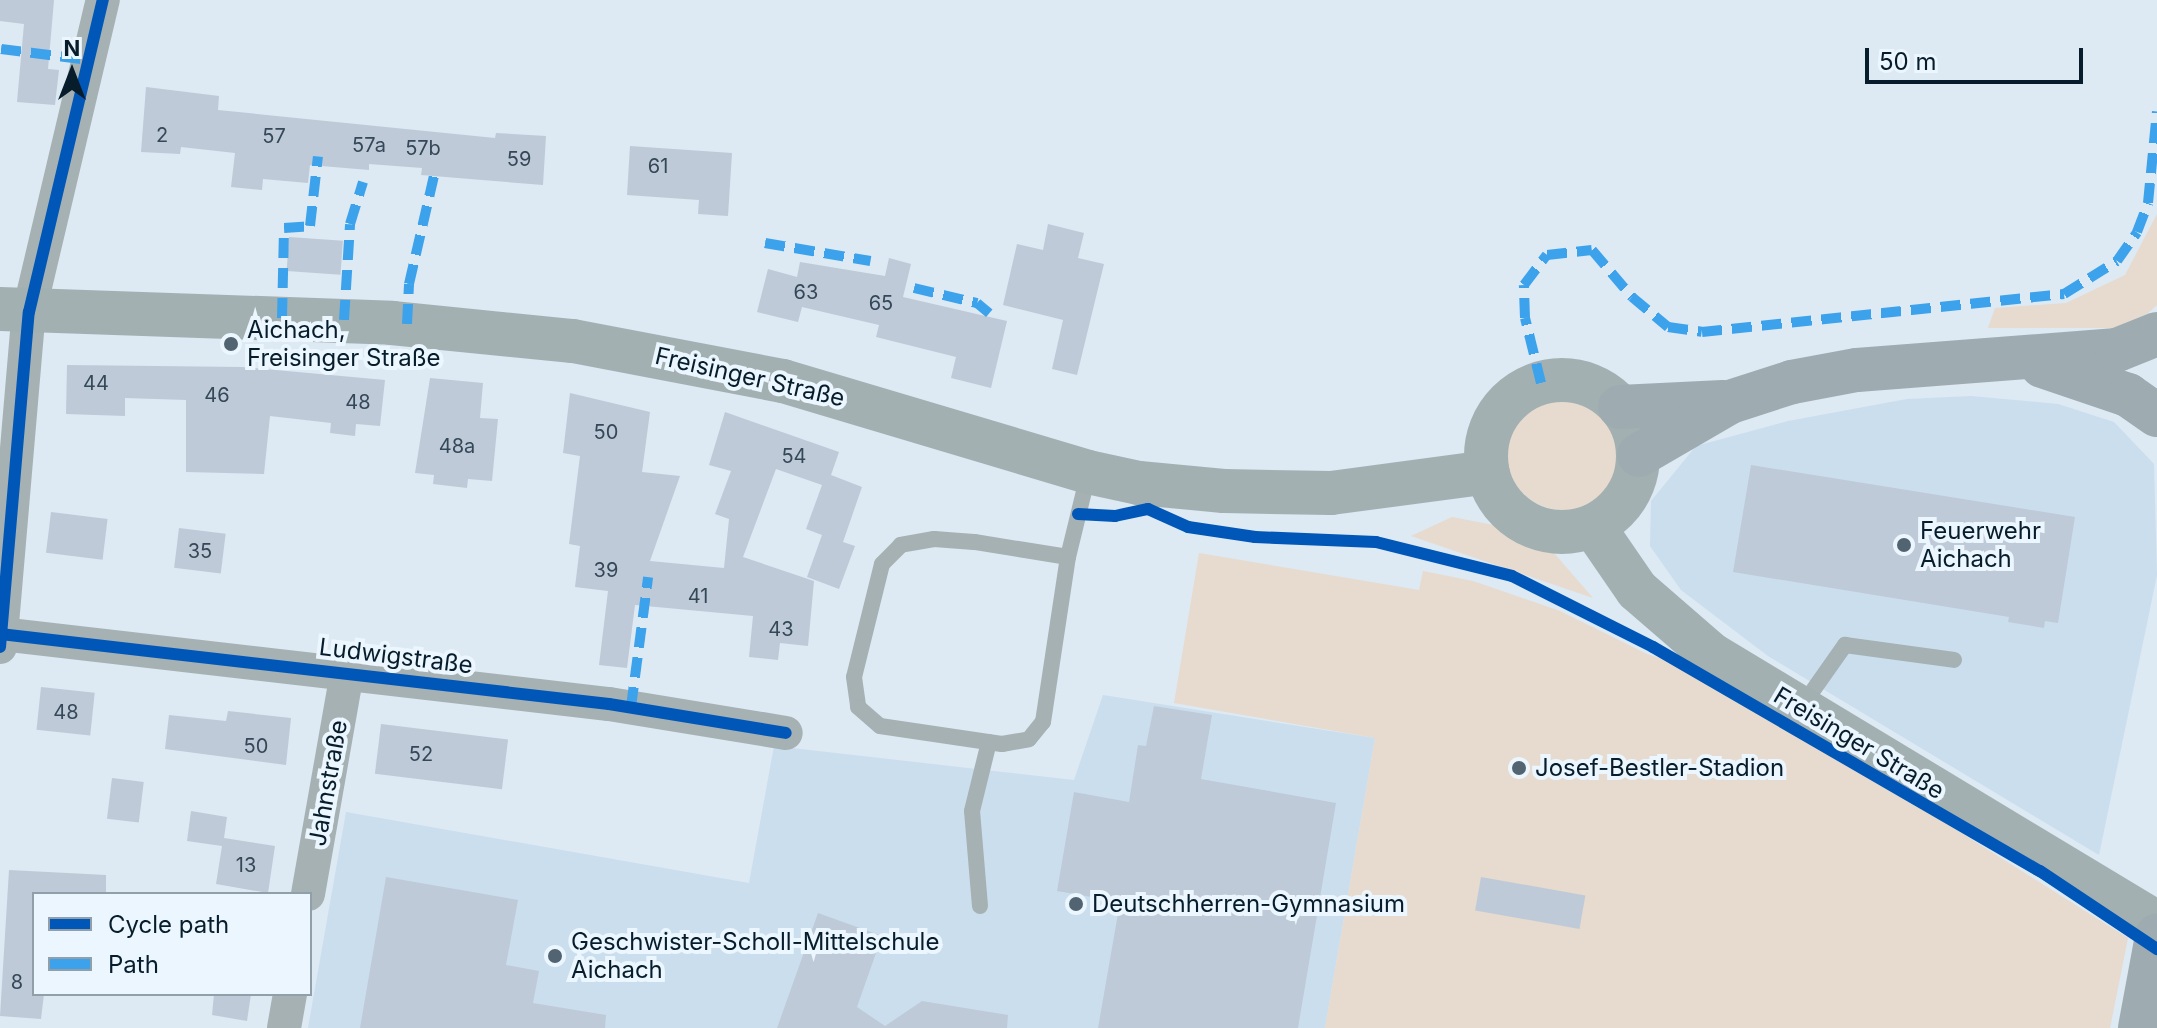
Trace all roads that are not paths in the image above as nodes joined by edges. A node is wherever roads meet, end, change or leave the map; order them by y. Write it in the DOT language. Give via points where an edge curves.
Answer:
graph roads {
  1 [pos="103,0"];
  2 [pos="14,310"];
  3 [pos="2157,334"];
  4 [pos="2024,361"];
  5 [pos="1730,402"];
  6 [pos="1620,407"];
  7 [pos="2157,415"];
  8 [pos="1639,455"];
  9 [pos="1088,472"];
  10 [pos="1488,472"];
  11 [pos="1593,526"];
  12 [pos="1068,557"];
  13 [pos="0,638"];
  14 [pos="1954,660"];
  15 [pos="347,672"];
  16 [pos="1801,708"];
  17 [pos="786,733"];
  18 [pos="989,742"];
  19 [pos="308,892"];
  20 [pos="980,906"];
  21 [pos="2157,923"];
  22 [pos="2157,936"];
  23 [pos="290,996"];
  24 [pos="2143,1011"];
  25 [pos="284,1028"];
  1 -- 2 [label="street"];
  2 -- 9 [label="main road, Freisinger Straße" via="392,323 573,341 783,381"];
  2 -- 13 [label="street"];
  3 -- 4 [label="highway" via="2117,350"];
  4 -- 5 [label="highway" via="1857,370 1792,382"];
  4 -- 7 [label="highway" via="2128,395"];
  5 -- 6 [label="highway"];
  5 -- 8 [label="highway"];
  6 -- 8 [label="main road" via="1632,425"];
  6 -- 10 [label="main road" via="1607,394 1578,382 1531,387 1497,417 1487,443"];
  8 -- 11 [label="main road" via="1627,497"];
  9 -- 10 [label="main road, Freisinger Straße" via="1224,491 1331,493"];
  9 -- 12 [label="lane"];
  10 -- 11 [label="main road" via="1499,499 1530,525 1559,532"];
  11 -- 16 [label="main road, Freisinger Straße" via="1637,590 1663,616 1711,654"];
  12 -- 18 [label="lane" via="1043,722 1029,739"];
  12 -- 18 [label="lane" via="934,539 901,545 882,564 854,677 858,707 880,726"];
  13 -- 15 [label="street, Ludwigstraße"];
  14 -- 16 [label="lane" via="1845,645"];
  15 -- 17 [label="street, Ludwigstraße" via="609,704"];
  15 -- 19 [label="street, Jahnstraße"];
  16 -- 21 [label="main road, Freisinger Straße"];
  18 -- 20 [label="lane" via="972,811"];
  22 -- 24 [label="highway"];
  23 -- 25 [label="street"];
}
